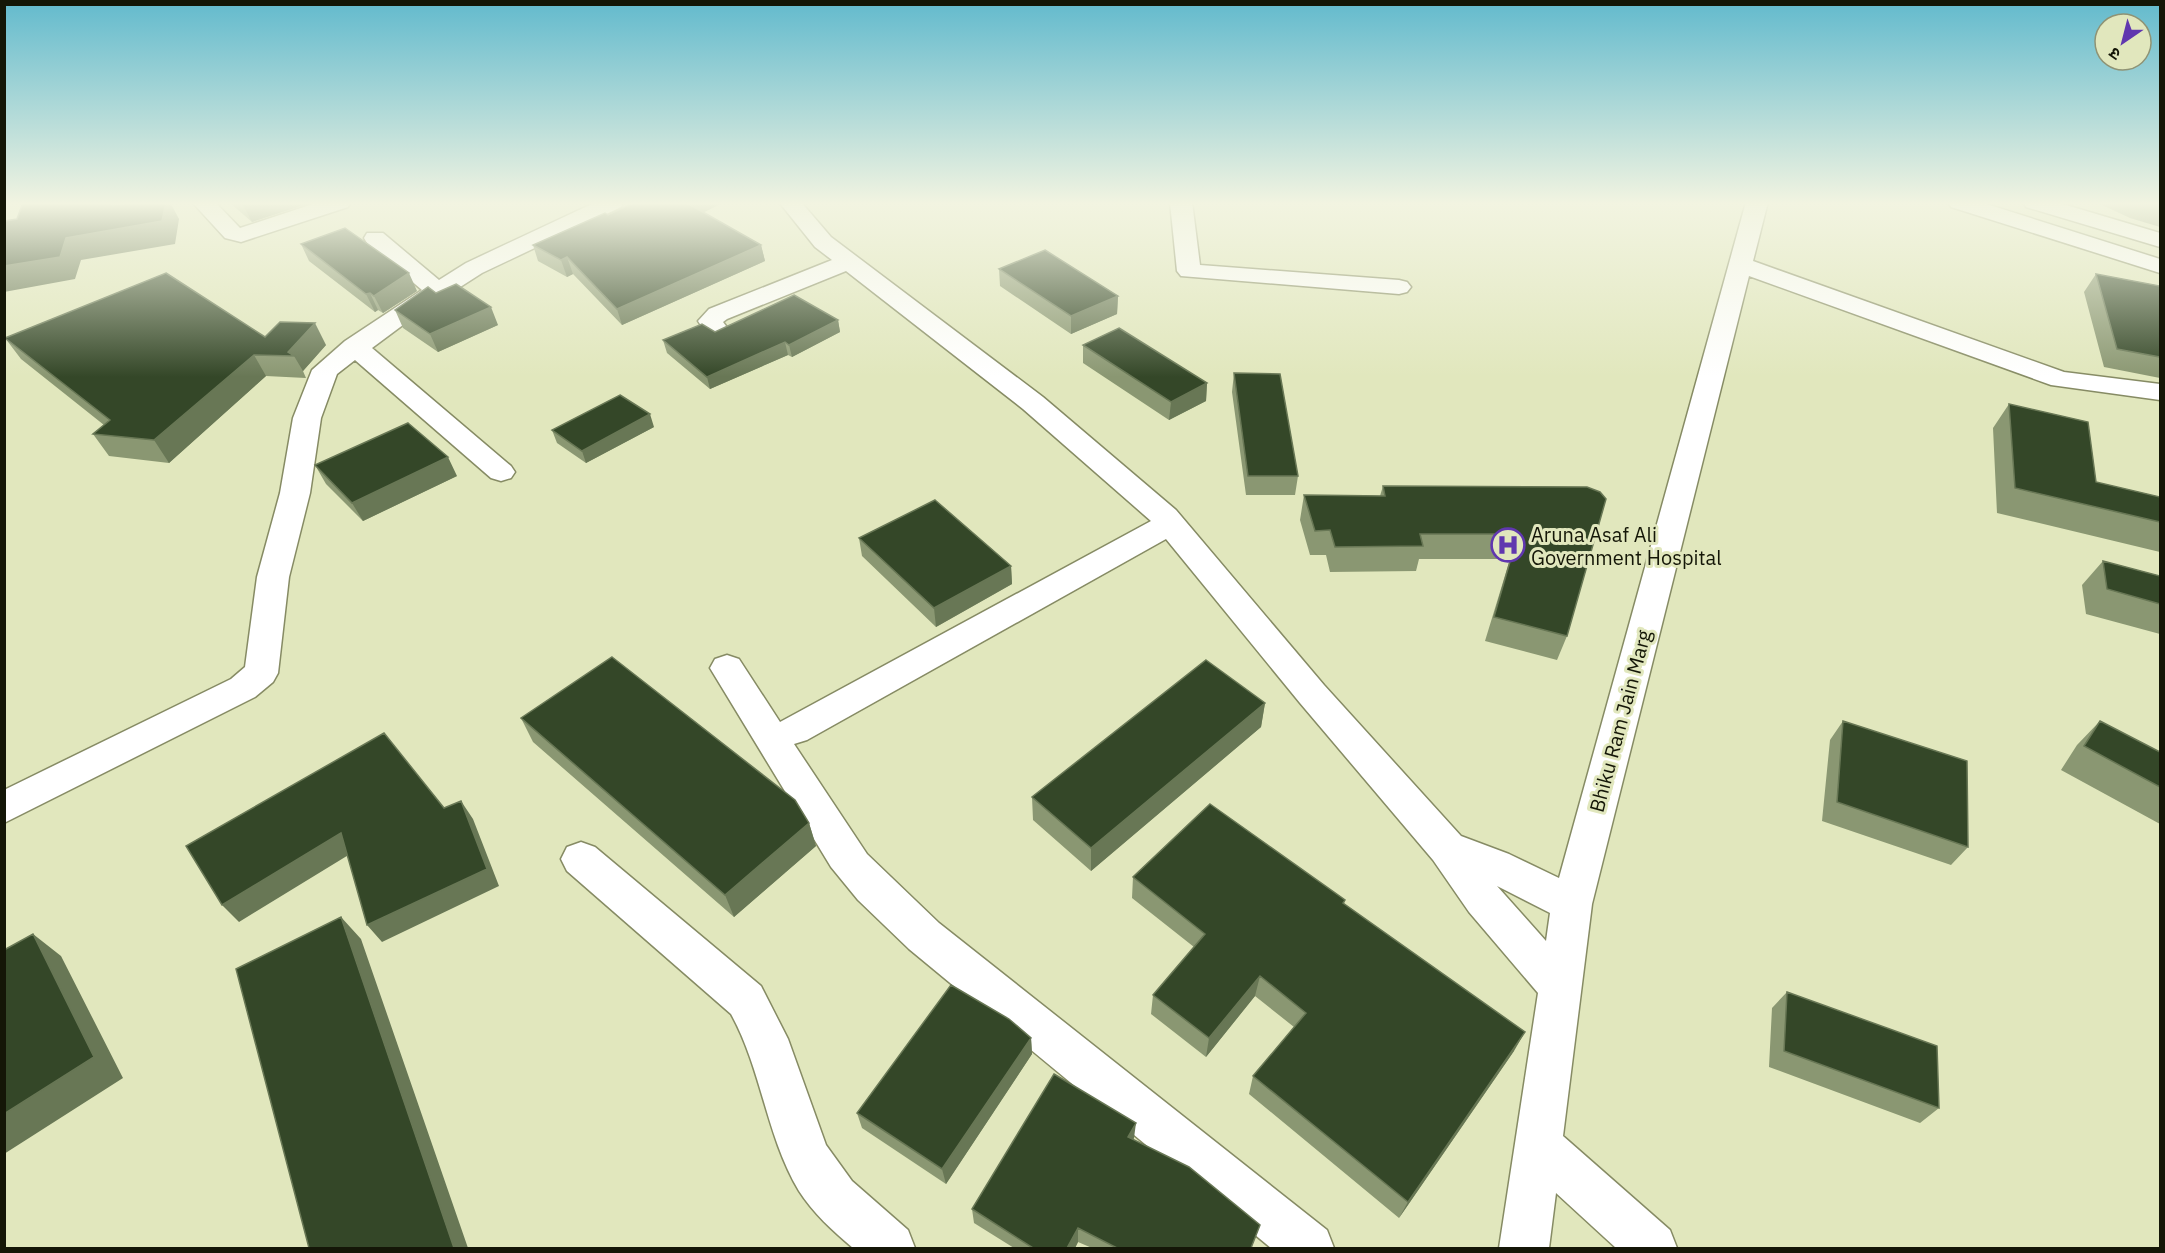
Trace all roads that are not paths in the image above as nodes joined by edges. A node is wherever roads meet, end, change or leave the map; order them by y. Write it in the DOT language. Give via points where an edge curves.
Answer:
graph roads {
  1 [pos="402,260"];
  2 [pos="489,260"];
  3 [pos="1188,260"];
  4 [pos="1742,260"];
  5 [pos="2143,260"];
  6 [pos="848,262"];
  7 [pos="1741,265"];
  8 [pos="2160,266"];
  9 [pos="1399,288"];
  10 [pos="438,291"];
  11 [pos="719,334"];
  12 [pos="354,346"];
  13 [pos="2160,392"];
  14 [pos="501,472"];
  15 [pos="1171,524"];
  16 [pos="727,668"];
  17 [pos="794,730"];
  18 [pos="4,808"];
  19 [pos="1447,848"];
  20 [pos="581,859"];
  21 [pos="1572,904"];
  22 [pos="1560,987"];
  23 [pos="1539,1146"];
  24 [pos="890,1248"];
  25 [pos="1309,1248"];
  26 [pos="1524,1248"];
  27 [pos="1652,1248"];
  1 -- 10 [label="street"];
  2 -- 10 [label="street"];
  3 -- 9 [label="street" via="1189,271"];
  4 -- 7 [label="street, Bhiku Ram Jain Marg"];
  5 -- 8 [label="street"];
  6 -- 11 [label="street" via="718,314 711,321"];
  6 -- 15 [label="street" via="1033,403"];
  7 -- 13 [label="street" via="2060,380"];
  7 -- 21 [label="street, Bhiku Ram Jain Marg"];
  10 -- 12 [label="street"];
  12 -- 14 [label="street"];
  12 -- 18 [label="street" via="325,370 307,418 295,494 273,577 261,673 243,687"];
  15 -- 17 [label="street"];
  15 -- 19 [label="street"];
  16 -- 25 [label="street" via="856,872 882,898"];
  19 -- 21 [label="street" via="1496,866"];
  19 -- 22 [label="street" via="1483,899"];
  20 -- 24 [label="street" via="747,1000 761,1022 808,1161 830,1193"];
  21 -- 22 [label="street, Bhiku Ram Jain Marg"];
  22 -- 23 [label="street, Bhiku Ram Jain Marg"];
  23 -- 26 [label="street, Bhiku Ram Jain Marg"];
  23 -- 27 [label="street"];
}
